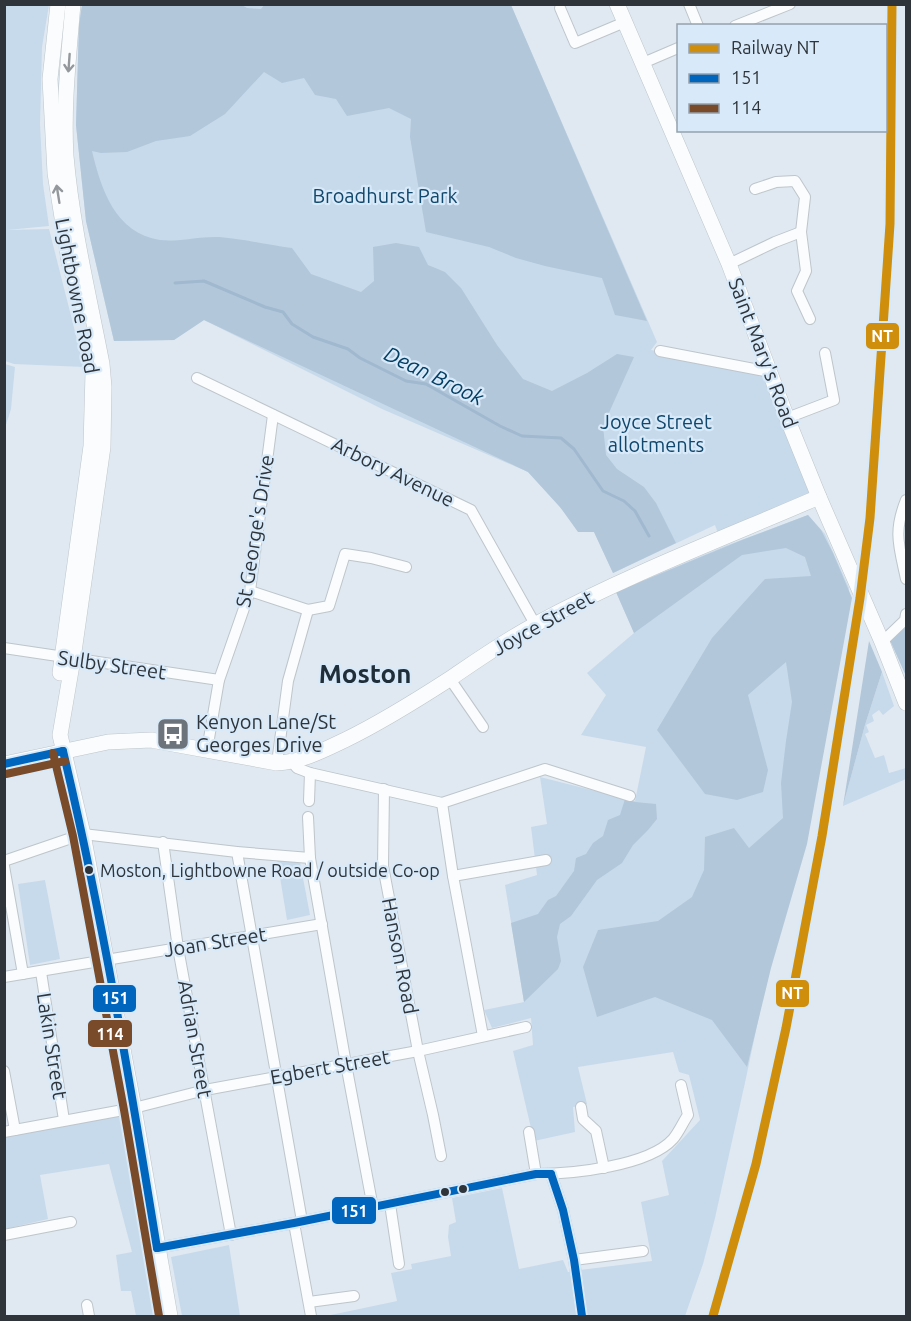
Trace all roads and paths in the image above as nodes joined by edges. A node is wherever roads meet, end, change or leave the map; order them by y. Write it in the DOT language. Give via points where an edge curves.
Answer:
graph roads {
  1 [pos="58,4"];
  2 [pos="73,4"];
  3 [pos="617,4"];
  4 [pos="689,4"];
  5 [pos="790,4"];
  6 [pos="560,8"];
  7 [pos="762,10"];
  8 [pos="625,22"];
  9 [pos="697,24"];
  10 [pos="738,24"];
  11 [pos="677,48"];
  12 [pos="643,63"];
  13 [pos="675,129"];
  14 [pos="755,189"];
  15 [pos="801,232"];
  16 [pos="729,264"];
  17 [pos="810,319"];
  18 [pos="660,351"];
  19 [pos="825,353"];
  20 [pos="770,372"];
  21 [pos="197,378"];
  22 [pos="273,415"];
  23 [pos="787,418"];
  24 [pos="819,497"];
  25 [pos="906,500"];
  26 [pos="406,567"];
  27 [pos="906,579"];
  28 [pos="249,591"];
  29 [pos="308,610"];
  30 [pos="906,614"];
  31 [pos="535,624"];
  32 [pos="882,642"];
  33 [pos="4,648"];
  34 [pos="67,658"];
  35 [pos="450,679"];
  36 [pos="219,680"];
  37 [pos="906,703"];
  38 [pos="483,727"];
  39 [pos="207,750"];
  40 [pos="63,751"];
  41 [pos="285,763"];
  42 [pos="4,764"];
  43 [pos="310,772"];
  44 [pos="384,789"];
  45 [pos="630,796"];
  46 [pos="309,801"];
  47 [pos="442,803"];
  48 [pos="308,817"];
  49 [pos="83,834"];
  50 [pos="163,842"];
  51 [pos="237,852"];
  52 [pos="310,858"];
  53 [pos="546,860"];
  54 [pos="4,861"];
  55 [pos="4,866"];
  56 [pos="453,876"];
  57 [pos="322,924"];
  58 [pos="250,936"];
  59 [pos="178,948"];
  60 [pos="107,960"];
  61 [pos="41,972"];
  62 [pos="23,974"];
  63 [pos="4,977"];
  64 [pos="526,1026"];
  65 [pos="483,1036"];
  66 [pos="418,1051"];
  67 [pos="346,1064"];
  68 [pos="4,1071"];
  69 [pos="276,1077"];
  70 [pos="681,1085"];
  71 [pos="205,1090"];
  72 [pos="134,1107"];
  73 [pos="581,1107"];
  74 [pos="63,1120"];
  75 [pos="10,1131"];
  76 [pos="529,1132"];
  77 [pos="441,1156"];
  78 [pos="604,1168"];
  79 [pos="536,1174"];
  80 [pos="551,1174"];
  81 [pos="390,1204"];
  82 [pos="374,1208"];
  83 [pos="70,1222"];
  84 [pos="298,1222"];
  85 [pos="4,1235"];
  86 [pos="231,1235"];
  87 [pos="157,1248"];
  88 [pos="643,1251"];
  89 [pos="574,1260"];
  90 [pos="399,1264"];
  91 [pos="354,1296"];
  92 [pos="309,1302"];
  93 [pos="87,1305"];
  94 [pos="89,1317"];
  95 [pos="170,1317"];
  96 [pos="311,1317"];
  97 [pos="582,1317"];
  34 -- 1 [label="main road, Lightbowne Road, one-way" via="92,446 94,386 84,314 69,262 55,173 50,79"];
  2 -- 34 [label="main road, Lightbowne Road, one-way" via="66,155 104,387 103,447"];
  3 -- 8 [label="main road, Saint Mary's Road"];
  4 -- 9 [label="street"];
  5 -- 7 [label="street"];
  6 -- 8 [label="street" via="575,43"];
  7 -- 10 [label="street"];
  8 -- 12 [label="main road, Saint Mary's Road"];
  11 -- 12 [label="street"];
  12 -- 13 [label="main road, Saint Mary's Road"];
  13 -- 16 [label="main road, Saint Mary's Road"];
  14 -- 15 [label="street" via="776,182 795,182 805,197"];
  15 -- 16 [label="street"];
  15 -- 17 [label="street" via="806,271 796,291"];
  16 -- 20 [label="main road, Saint Mary's Road"];
  18 -- 20 [label="street"];
  19 -- 23 [label="street" via="834,400"];
  20 -- 23 [label="main road, Saint Mary's Road"];
  21 -- 22 [label="street, Arbory Avenue"];
  22 -- 28 [label="street, St George's Drive"];
  22 -- 31 [label="street, Arbory Avenue" via="471,510"];
  23 -- 24 [label="main road, Saint Mary's Road"];
  24 -- 31 [label="main road, Joyce Street" via="613,585"];
  24 -- 32 [label="main road, Saint Mary's Road"];
  25 -- 27 [label="street" via="898,537"];
  26 -- 29 [label="street" via="345,554 329,606"];
  28 -- 29 [label="street"];
  28 -- 36 [label="street, St George's Drive"];
  29 -- 41 [label="street" via="288,681"];
  30 -- 32 [label="street" via="905,620"];
  31 -- 35 [label="main road, Joyce Street"];
  32 -- 37 [label="main road, Saint Mary's Road"];
  33 -- 34 [label="street, Sulby Street"];
  34 -- 36 [label="street, Sulby Street"];
  34 -- 40 [label="main road, Lightbowne Road" via="60,735"];
  35 -- 38 [label="street"];
  35 -- 41 [label="main road, Joyce Street" via="335,745"];
  36 -- 39 [label="street, St George's Drive"];
  39 -- 40 [label="main road" via="151,740 108,742"];
  39 -- 41 [label="main road"];
  40 -- 42 [label="main road"];
  40 -- 49 [label="main road, Lightbowne Road"];
  41 -- 43 [label="street"];
  43 -- 44 [label="street"];
  43 -- 46 [label="street"];
  44 -- 47 [label="street"];
  44 -- 66 [label="street, Hanson Road" via="383,866"];
  45 -- 47 [label="street" via="545,769"];
  47 -- 56 [label="street"];
  48 -- 52 [label="street"];
  49 -- 50 [label="street"];
  49 -- 54 [label="street"];
  49 -- 60 [label="main road, Lightbowne Road"];
  50 -- 51 [label="street"];
  50 -- 59 [label="street, Adrian Street"];
  51 -- 52 [label="street"];
  51 -- 58 [label="street"];
  52 -- 57 [label="street"];
  53 -- 56 [label="street"];
  55 -- 62 [label="street"];
  56 -- 65 [label="street"];
  57 -- 58 [label="street, Joan Street"];
  57 -- 67 [label="street"];
  58 -- 59 [label="street, Joan Street"];
  58 -- 69 [label="street"];
  59 -- 60 [label="street, Joan Street"];
  59 -- 71 [label="street, Adrian Street"];
  60 -- 61 [label="street, Joan Street"];
  60 -- 72 [label="main road, Lightbowne Road"];
  61 -- 62 [label="street, Joan Street"];
  61 -- 74 [label="street, Lakin Street"];
  62 -- 63 [label="street, Joan Street"];
  64 -- 65 [label="street, Egbert Street"];
  65 -- 66 [label="street, Egbert Street"];
  66 -- 67 [label="street, Egbert Street"];
  66 -- 77 [label="street, Hanson Road"];
  67 -- 69 [label="street, Egbert Street"];
  67 -- 82 [label="street"];
  68 -- 75 [label="street"];
  69 -- 71 [label="street, Egbert Street"];
  69 -- 84 [label="street"];
  70 -- 78 [label="street" via="688,1115 673,1139 653,1154"];
  71 -- 72 [label="street, Egbert Street"];
  71 -- 86 [label="street, Adrian Street"];
  72 -- 74 [label="street, Egbert Street"];
  72 -- 87 [label="main road, Lightbowne Road"];
  73 -- 78 [label="street" via="583,1119 596,1131"];
  74 -- 75 [label="street, Egbert Street"];
  76 -- 79 [label="street"];
  78 -- 80 [label="street"];
  79 -- 80 [label="street"];
  79 -- 81 [label="street"];
  80 -- 89 [label="street"];
  81 -- 82 [label="street"];
  81 -- 90 [label="street"];
  82 -- 84 [label="street"];
  83 -- 85 [label="street"];
  84 -- 86 [label="street"];
  84 -- 92 [label="street"];
  86 -- 87 [label="street"];
  87 -- 95 [label="main road, Lightbowne Road"];
  88 -- 89 [label="street"];
  89 -- 97 [label="street"];
  91 -- 92 [label="street"];
  92 -- 96 [label="street"];
  93 -- 94 [label="street"];
}
